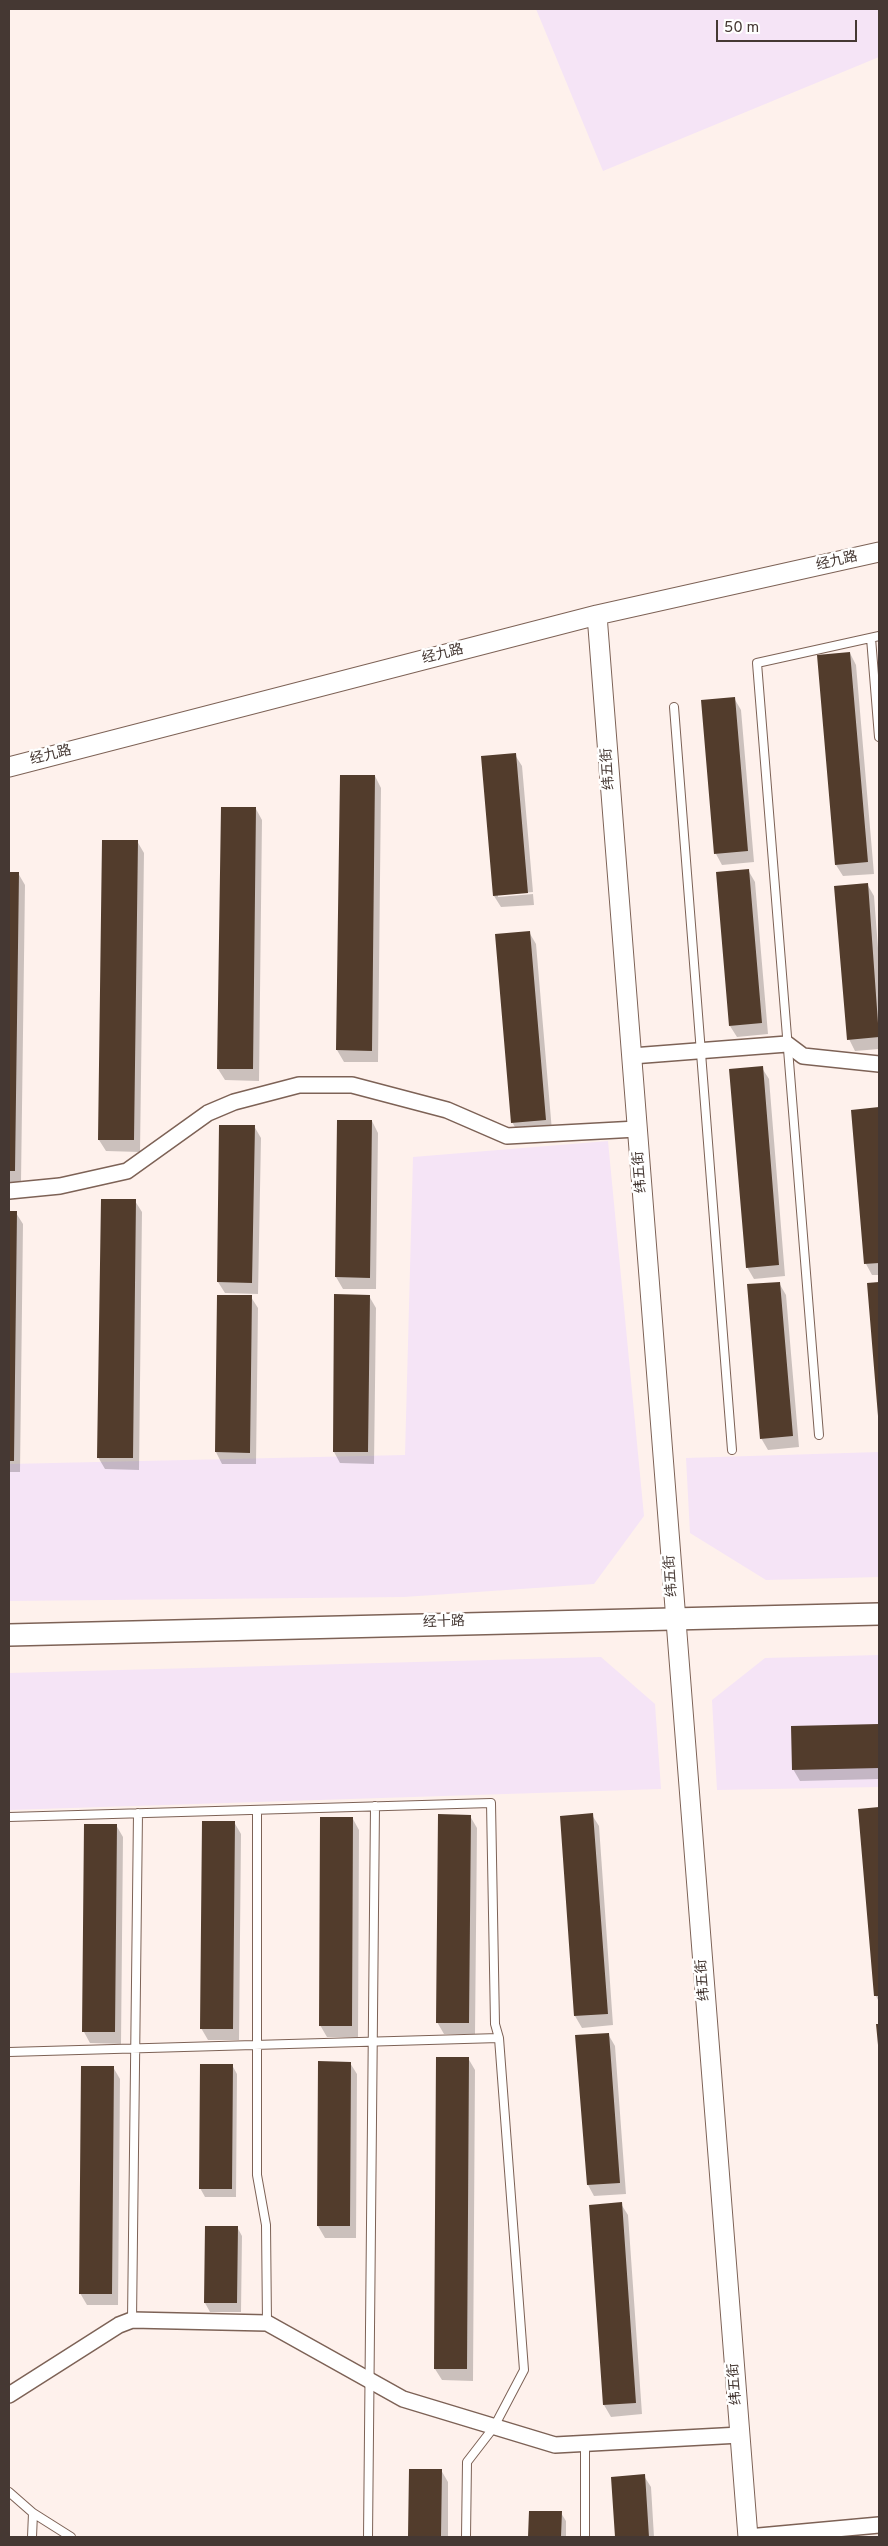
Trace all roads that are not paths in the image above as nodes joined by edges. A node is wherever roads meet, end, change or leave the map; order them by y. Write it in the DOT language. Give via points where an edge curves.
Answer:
graph roads {
  1 [pos="879,552"];
  2 [pos="597,615"];
  3 [pos="875,637"];
  4 [pos="674,707"];
  5 [pos="879,737"];
  6 [pos="9,767"];
  7 [pos="788,1044"];
  8 [pos="701,1051"];
  9 [pos="632,1056"];
  10 [pos="879,1064"];
  11 [pos="637,1129"];
  12 [pos="9,1191"];
  13 [pos="819,1435"];
  14 [pos="732,1450"];
  15 [pos="879,1614"];
  16 [pos="676,1617"];
  17 [pos="9,1635"];
  18 [pos="375,1806"];
  19 [pos="256,1810"];
  20 [pos="138,1813"];
  21 [pos="9,1817"];
  22 [pos="499,2038"];
  23 [pos="9,2052"];
  24 [pos="132,2320"];
  25 [pos="267,2323"];
  26 [pos="9,2395"];
  27 [pos="494,2427"];
  28 [pos="740,2435"];
  29 [pos="585,2444"];
  30 [pos="9,2492"];
  31 [pos="33,2513"];
  32 [pos="879,2525"];
  33 [pos="32,2537"];
  34 [pos="71,2537"];
  35 [pos="368,2537"];
  36 [pos="466,2537"];
  37 [pos="585,2537"];
  38 [pos="748,2537"];
  1 -- 2 [label="street, 经九路"];
  2 -- 6 [label="street, 经九路"];
  2 -- 9 [label="street, 纬五街"];
  3 -- 5 [label="lane"];
  3 -- 7 [label="lane" via="757,663"];
  4 -- 8 [label="lane"];
  7 -- 8 [label="street"];
  7 -- 10 [label="street" via="803,1056"];
  7 -- 13 [label="lane"];
  8 -- 9 [label="street"];
  8 -- 14 [label="lane"];
  9 -- 11 [label="street, 纬五街"];
  11 -- 12 [label="street" via="507,1136 446,1110 352,1085 299,1085 234,1102 208,1113 127,1170 60,1186"];
  11 -- 16 [label="street, 纬五街"];
  15 -- 16 [label="main road, 经十路"];
  16 -- 17 [label="main road, 经十路"];
  16 -- 28 [label="street, 纬五街"];
  18 -- 19 [label="lane"];
  18 -- 22 [label="lane" via="491,1803 495,2024"];
  18 -- 35 [label="lane"];
  19 -- 20 [label="lane"];
  19 -- 25 [label="lane" via="257,2175 266,2225"];
  20 -- 21 [label="lane"];
  20 -- 24 [label="lane"];
  22 -- 23 [label="lane"];
  22 -- 27 [label="lane" via="524,2370"];
  24 -- 25 [label="street"];
  24 -- 26 [label="street"];
  25 -- 27 [label="street" via="403,2399"];
  27 -- 29 [label="street" via="554,2446"];
  27 -- 36 [label="lane" via="467,2462"];
  28 -- 29 [label="street"];
  28 -- 38 [label="street, 纬五街"];
  29 -- 37 [label="lane"];
  30 -- 31 [label="lane"];
  31 -- 33 [label="lane"];
  31 -- 34 [label="lane"];
  32 -- 38 [label="street"];
}
